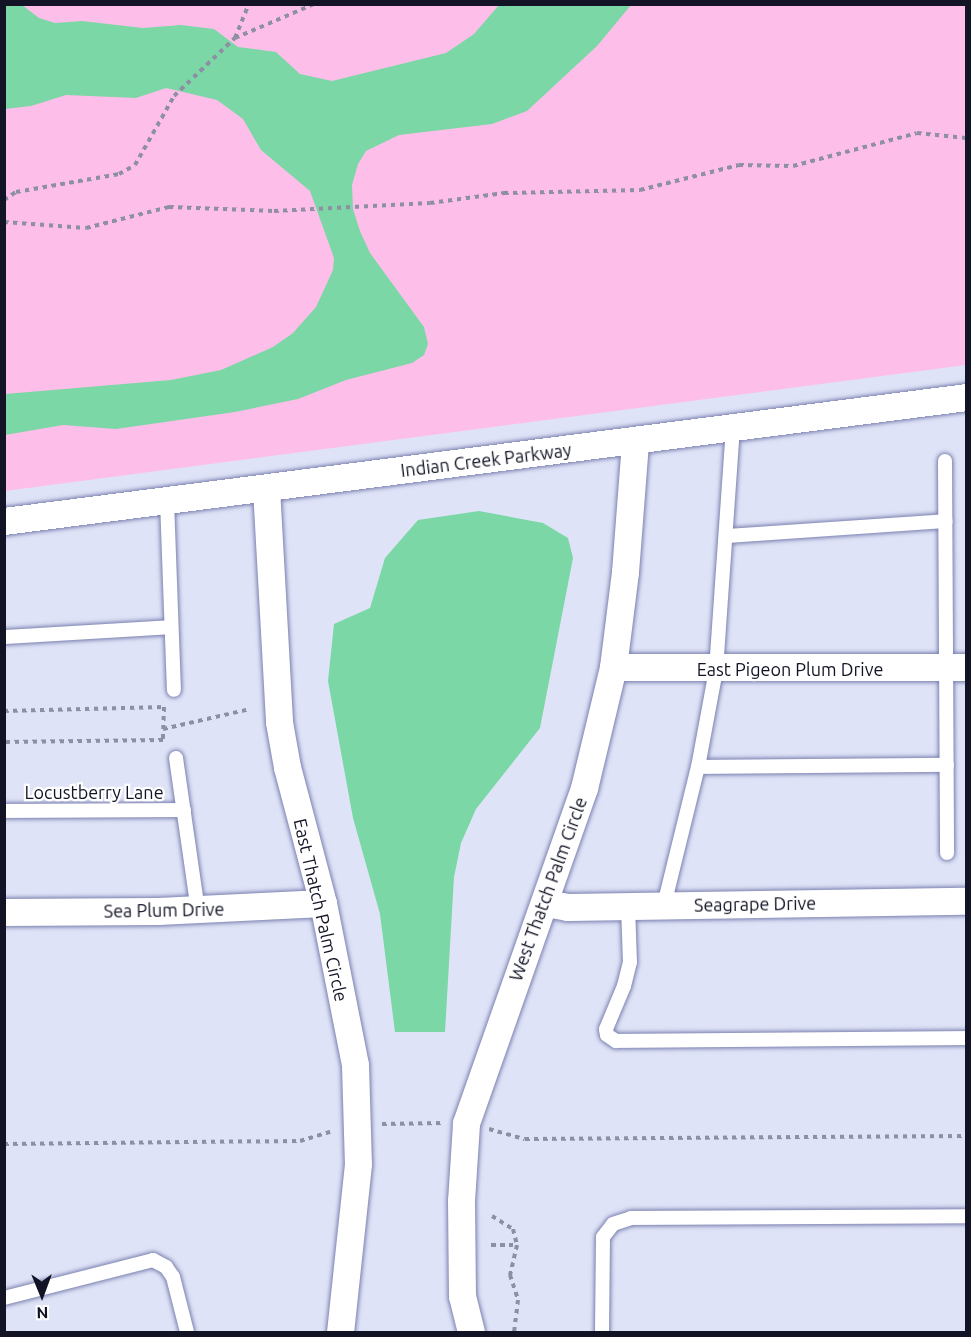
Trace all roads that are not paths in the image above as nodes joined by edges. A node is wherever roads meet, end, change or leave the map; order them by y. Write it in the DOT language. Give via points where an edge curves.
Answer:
graph roads {
  1 [pos="966,398"];
  2 [pos="733,428"];
  3 [pos="635,441"];
  4 [pos="945,461"];
  5 [pos="266,488"];
  6 [pos="167,501"];
  7 [pos="4,521"];
  8 [pos="945,521"];
  9 [pos="727,536"];
  10 [pos="171,627"];
  11 [pos="4,637"];
  12 [pos="613,667"];
  13 [pos="956,667"];
  14 [pos="716,670"];
  15 [pos="174,690"];
  16 [pos="176,758"];
  17 [pos="947,765"];
  18 [pos="698,767"];
  19 [pos="184,810"];
  20 [pos="4,811"];
  21 [pos="947,853"];
  22 [pos="966,901"];
  23 [pos="323,903"];
  24 [pos="545,903"];
  25 [pos="664,905"];
  26 [pos="628,906"];
  27 [pos="198,910"];
  28 [pos="4,912"];
  29 [pos="966,1038"];
  30 [pos="966,1216"];
  31 [pos="4,1298"];
  32 [pos="187,1332"];
  33 [pos="340,1332"];
  34 [pos="471,1332"];
  35 [pos="603,1332"];
  1 -- 2 [label="street, Indian Creek Parkway"];
  2 -- 3 [label="street, Indian Creek Parkway"];
  2 -- 9 [label="lane"];
  3 -- 5 [label="street, Indian Creek Parkway"];
  3 -- 12 [label="street, West Thatch Palm Circle"];
  4 -- 8 [label="lane"];
  5 -- 6 [label="street, Indian Creek Parkway"];
  5 -- 23 [label="street, East Thatch Palm Circle" via="279,722"];
  6 -- 7 [label="street, Indian Creek Parkway"];
  6 -- 10 [label="lane"];
  8 -- 9 [label="lane"];
  8 -- 13 [label="lane"];
  9 -- 14 [label="lane"];
  10 -- 11 [label="lane"];
  10 -- 15 [label="lane"];
  12 -- 14 [label="street, East Pigeon Plum Drive"];
  12 -- 24 [label="street, West Thatch Palm Circle" via="584,788"];
  13 -- 14 [label="street, East Pigeon Plum Drive"];
  13 -- 17 [label="lane"];
  14 -- 18 [label="lane"];
  16 -- 19 [label="lane"];
  17 -- 18 [label="lane"];
  17 -- 21 [label="lane"];
  18 -- 25 [label="lane"];
  19 -- 20 [label="lane, Locustberry Lane"];
  19 -- 27 [label="lane"];
  22 -- 25 [label="street, Seagrape Drive"];
  23 -- 27 [label="street, Sea Plum Drive"];
  23 -- 33 [label="street, East Thatch Palm Circle" via="355,1065 359,1124"];
  24 -- 26 [label="street, Seagrape Drive" via="567,907"];
  24 -- 34 [label="street, West Thatch Palm Circle" via="466,1123 461,1201 462,1296"];
  25 -- 26 [label="street, Seagrape Drive"];
  26 -- 29 [label="lane" via="630,962 606,1029 607,1035 616,1041"];
  27 -- 28 [label="street, Sea Plum Drive"];
  30 -- 35 [label="lane" via="630,1218 613,1224 603,1237"];
  31 -- 32 [label="lane" via="153,1260 166,1267 173,1277"];
}
